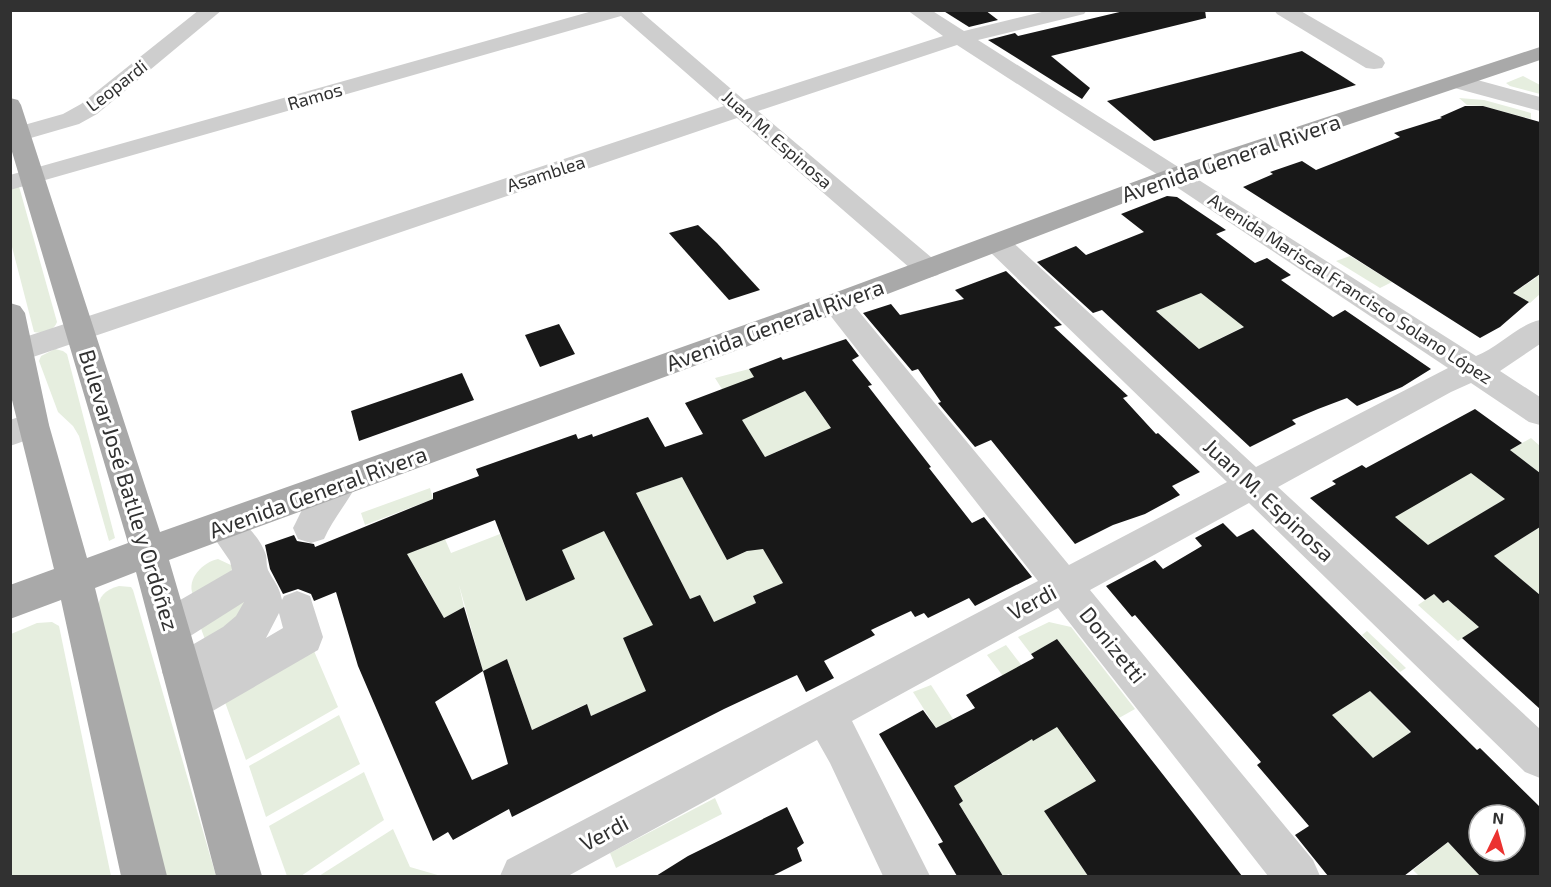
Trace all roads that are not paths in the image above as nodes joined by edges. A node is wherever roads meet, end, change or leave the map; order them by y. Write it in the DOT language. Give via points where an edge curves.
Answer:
graph roads {
  1 [pos="212,10"];
  2 [pos="620,10"];
  3 [pos="626,10"];
  4 [pos="917,10"];
  5 [pos="1077,10"];
  6 [pos="1284,10"];
  7 [pos="959,38"];
  8 [pos="1540,53"];
  9 [pos="1374,63"];
  10 [pos="1459,82"];
  11 [pos="1540,104"];
  12 [pos="10,105"];
  13 [pos="739,109"];
  14 [pos="16,136"];
  15 [pos="1175,175"];
  16 [pos="22,179"];
  17 [pos="997,243"];
  18 [pos="928,269"];
  19 [pos="836,303"];
  20 [pos="10,313"];
  21 [pos="81,329"];
  22 [pos="1540,330"];
  23 [pos="19,350"];
  24 [pos="1474,370"];
  25 [pos="1540,413"];
  26 [pos="18,431"];
  27 [pos="340,484"];
  28 [pos="1253,485"];
  29 [pos="224,526"];
  30 [pos="311,528"];
  31 [pos="149,553"];
  32 [pos="251,578"];
  33 [pos="74,579"];
  34 [pos="1065,584"];
  35 [pos="10,602"];
  36 [pos="297,608"];
  37 [pos="170,627"];
  38 [pos="186,687"];
  39 [pos="824,714"];
  40 [pos="1540,757"];
  41 [pos="144,876"];
  42 [pos="239,876"];
  43 [pos="523,876"];
  44 [pos="907,876"];
  45 [pos="1297,876"];
  1 -- 14 [label="street, Leopardi" via="89,109 71,119"];
  2 -- 16 [label="street, Ramos"];
  3 -- 13 [label="street, Juan M. Espinosa"];
  4 -- 7 [label="street, Avenida Mariscal Francisco Solano López"];
  5 -- 7 [label="street, Asamblea"];
  6 -- 9 [label="street"];
  7 -- 13 [label="street, Asamblea"];
  7 -- 15 [label="street, Avenida Mariscal Francisco Solano López"];
  8 -- 10 [label="main road, Avenida General Rivera"];
  10 -- 11 [label="street"];
  10 -- 15 [label="main road, Avenida General Rivera"];
  12 -- 14 [label="main road, Bulevar José Batlle y Ordóñez"];
  13 -- 18 [label="street, Juan M. Espinosa"];
  13 -- 21 [label="street, Asamblea"];
  14 -- 16 [label="main road, Bulevar José Batlle y Ordóñez"];
  15 -- 17 [label="main road, Avenida General Rivera"];
  15 -- 24 [label="street, Avenida Mariscal Francisco Solano López"];
  16 -- 21 [label="main road, Bulevar José Batlle y Ordóñez"];
  17 -- 18 [label="main road, Avenida General Rivera"];
  17 -- 28 [label="street, Juan M. Espinosa"];
  18 -- 19 [label="main road, Avenida General Rivera"];
  19 -- 27 [label="main road, Avenida General Rivera"];
  19 -- 34 [label="street, Donizetti"];
  20 -- 23 [label="main road"];
  21 -- 23 [label="street, Asamblea"];
  21 -- 31 [label="main road, Bulevar José Batlle y Ordóñez"];
  22 -- 24 [label="street, Verdi" via="1497,360"];
  23 -- 26 [label="main road"];
  24 -- 25 [label="street, Avenida Mariscal Francisco Solano López"];
  24 -- 28 [label="street, Verdi" via="1440,384"];
  26 -- 33 [label="main road"];
  27 -- 29 [label="main road, Avenida General Rivera"];
  27 -- 30 [label="street"];
  28 -- 34 [label="street, Verdi"];
  28 -- 40 [label="street, Juan M. Espinosa"];
  29 -- 31 [label="main road, Avenida General Rivera"];
  29 -- 32 [label="street" via="248,556"];
  31 -- 33 [label="main road, Avenida General Rivera"];
  31 -- 37 [label="main road, Bulevar José Batlle y Ordóñez"];
  32 -- 37 [label="street"];
  32 -- 38 [label="street" via="261,589 262,609 246,635"];
  33 -- 35 [label="main road, Avenida General Rivera"];
  33 -- 41 [label="main road"];
  34 -- 39 [label="street, Verdi"];
  34 -- 45 [label="street, Donizetti"];
  36 -- 38 [label="street" via="304,637"];
  37 -- 38 [label="main road, Bulevar José Batlle y Ordóñez"];
  38 -- 42 [label="main road, Bulevar José Batlle y Ordóñez"];
  39 -- 43 [label="street, Verdi"];
  39 -- 44 [label="street" via="845,748"];
}
